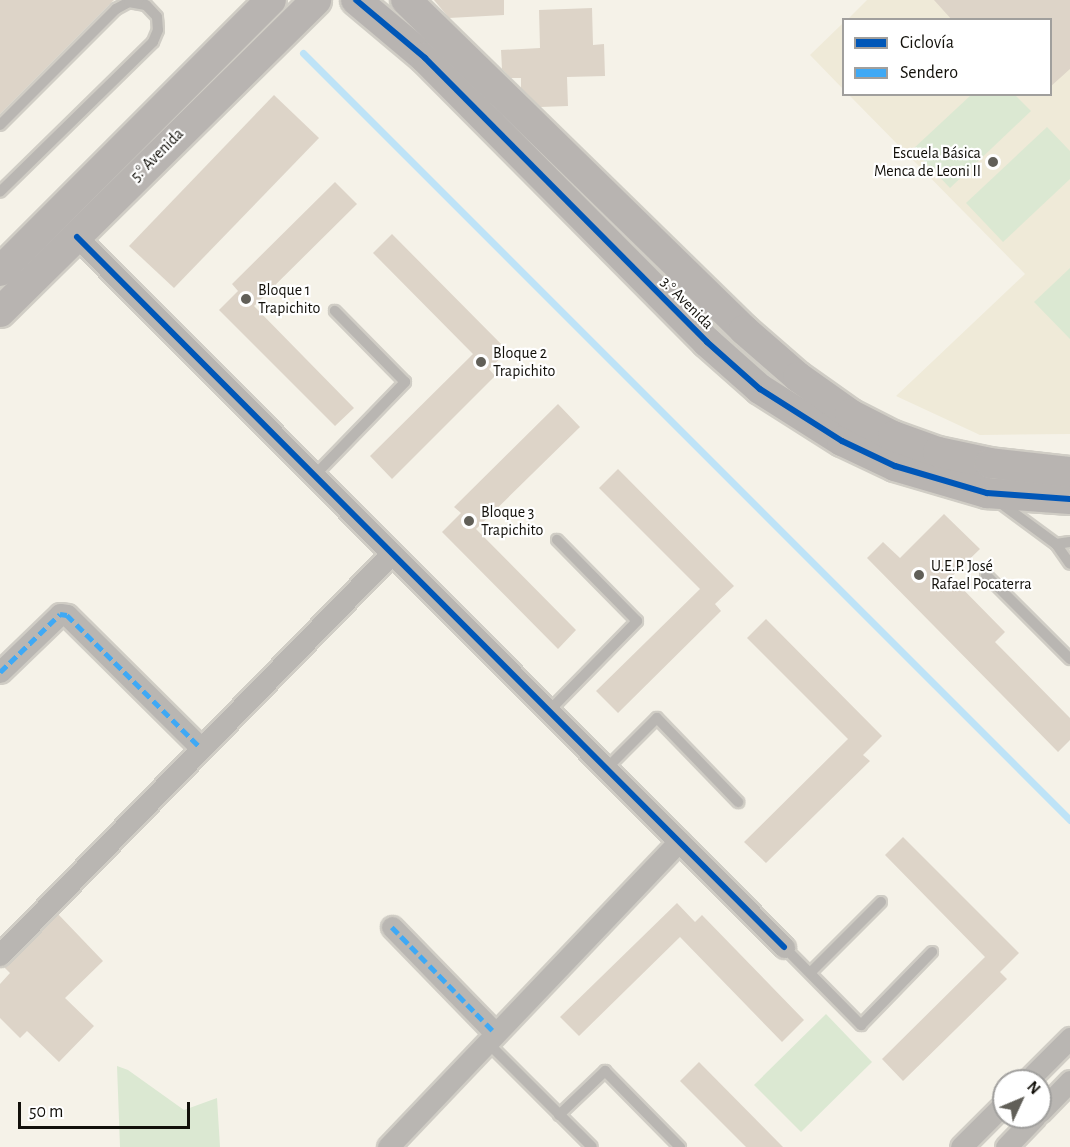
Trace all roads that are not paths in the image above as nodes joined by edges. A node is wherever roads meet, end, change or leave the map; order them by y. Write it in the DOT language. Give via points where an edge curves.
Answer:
graph roads {
  1 [pos="270,0"];
  2 [pos="316,0"];
  3 [pos="356,0"];
  4 [pos="406,0"];
  5 [pos="0,125"];
  6 [pos="0,192"];
  7 [pos="77,237"];
  8 [pos="0,271"];
  9 [pos="334,311"];
  10 [pos="0,312"];
  11 [pos="1070,472"];
  12 [pos="314,476"];
  13 [pos="987,493"];
  14 [pos="1070,499"];
  15 [pos="557,540"];
  16 [pos="1070,542"];
  17 [pos="1056,544"];
  18 [pos="392,553"];
  19 [pos="1070,564"];
  20 [pos="986,575"];
  21 [pos="1070,659"];
  22 [pos="0,672"];
  23 [pos="549,711"];
  24 [pos="199,746"];
  25 [pos="606,769"];
  26 [pos="738,802"];
  27 [pos="679,842"];
  28 [pos="881,902"];
  29 [pos="392,927"];
  30 [pos="784,947"];
  31 [pos="932,952"];
  32 [pos="0,955"];
  33 [pos="811,972"];
  34 [pos="491,1038"];
  35 [pos="1070,1038"];
  36 [pos="1039,1069"];
  37 [pos="1070,1081"];
  38 [pos="1052,1100"];
  39 [pos="559,1115"];
  40 [pos="992,1116"];
  41 [pos="1023,1129"];
  42 [pos="388,1147"];
  43 [pos="592,1147"];
  44 [pos="680,1147"];
  45 [pos="961,1147"];
  46 [pos="1006,1147"];
  1 -- 8 [label="street, 5.° Avenida"];
  2 -- 7 [label="street, 5.° Avenida"];
  3 -- 13 [label="street, 3.° Avenida" via="424,58 707,342 760,389 842,441 895,466"];
  4 -- 11 [label="street, 3.° Avenida" via="744,330 816,389 893,436 938,452 990,463"];
  5 -- 6 [label="lane" via="116,9 129,2 146,5 157,17 158,30 153,42"];
  7 -- 10 [label="street, 5.° Avenida"];
  7 -- 12 [label="street"];
  9 -- 12 [label="lane" via="405,381"];
  12 -- 18 [label="street"];
  13 -- 14 [label="street, 3.° Avenida"];
  13 -- 17 [label="lane"];
  15 -- 23 [label="lane" via="637,621"];
  16 -- 17 [label="lane"];
  17 -- 19 [label="lane"];
  18 -- 23 [label="street"];
  18 -- 24 [label="street"];
  20 -- 21 [label="lane"];
  22 -- 24 [label="street" via="60,614 67,615"];
  23 -- 25 [label="street"];
  24 -- 32 [label="street"];
  25 -- 26 [label="lane" via="657,718"];
  25 -- 27 [label="street"];
  27 -- 30 [label="street"];
  27 -- 34 [label="street"];
  28 -- 33 [label="lane"];
  29 -- 34 [label="street"];
  30 -- 33 [label="lane"];
  31 -- 33 [label="lane" via="861,1025"];
  34 -- 39 [label="lane"];
  34 -- 42 [label="street"];
  35 -- 36 [label="street"];
  37 -- 38 [label="street"];
  39 -- 43 [label="lane"];
  39 -- 44 [label="lane" via="605,1071"];
  40 -- 45 [label="street"];
  41 -- 46 [label="street"];
}
